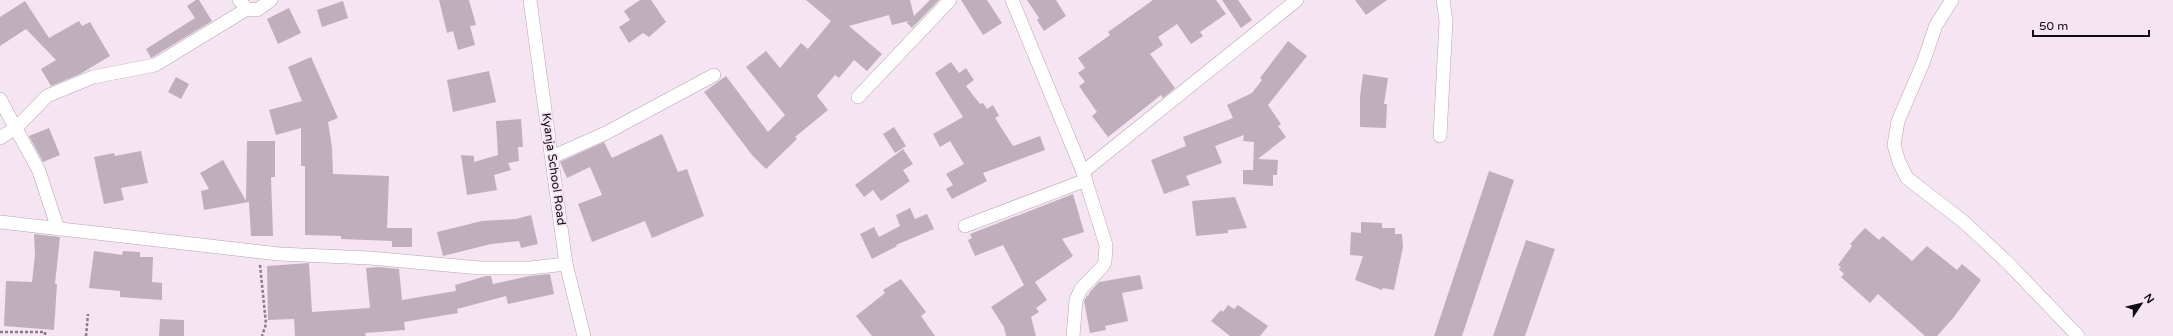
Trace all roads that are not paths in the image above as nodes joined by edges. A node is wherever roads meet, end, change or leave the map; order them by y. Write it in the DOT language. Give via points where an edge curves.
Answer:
graph roads {
  1 [pos="271,0"];
  2 [pos="530,0"];
  3 [pos="950,0"];
  4 [pos="1012,0"];
  5 [pos="1297,0"];
  6 [pos="1443,0"];
  7 [pos="1952,0"];
  8 [pos="243,5"];
  9 [pos="714,75"];
  10 [pos="858,97"];
  11 [pos="0,99"];
  12 [pos="16,128"];
  13 [pos="1440,136"];
  14 [pos="0,138"];
  15 [pos="552,157"];
  16 [pos="1084,176"];
  17 [pos="0,222"];
  18 [pos="965,226"];
  19 [pos="58,229"];
  20 [pos="566,264"];
  21 [pos="584,336"];
  22 [pos="1073,336"];
  23 [pos="2078,336"];
  1 -- 8 [label="street" via="257,10"];
  2 -- 15 [label="street, Kyanja School Road"];
  3 -- 10 [label="street"];
  4 -- 16 [label="street"];
  5 -- 16 [label="street"];
  6 -- 13 [label="street" via="1446,21"];
  7 -- 23 [label="street" via="1936,26 1898,121 1894,145 1899,162 1907,178 1980,237"];
  8 -- 12 [label="street" via="155,65 93,77 47,96"];
  9 -- 15 [label="street" via="606,133"];
  11 -- 12 [label="street"];
  12 -- 14 [label="street"];
  12 -- 19 [label="street" via="39,171"];
  15 -- 20 [label="street, Kyanja School Road"];
  16 -- 18 [label="street"];
  16 -- 22 [label="street" via="1106,246 1105,262 1081,289 1076,300"];
  17 -- 19 [label="street"];
  19 -- 20 [label="street" via="258,252 370,258 480,268 530,268"];
  20 -- 21 [label="street, Kyanja School Road"];
}
